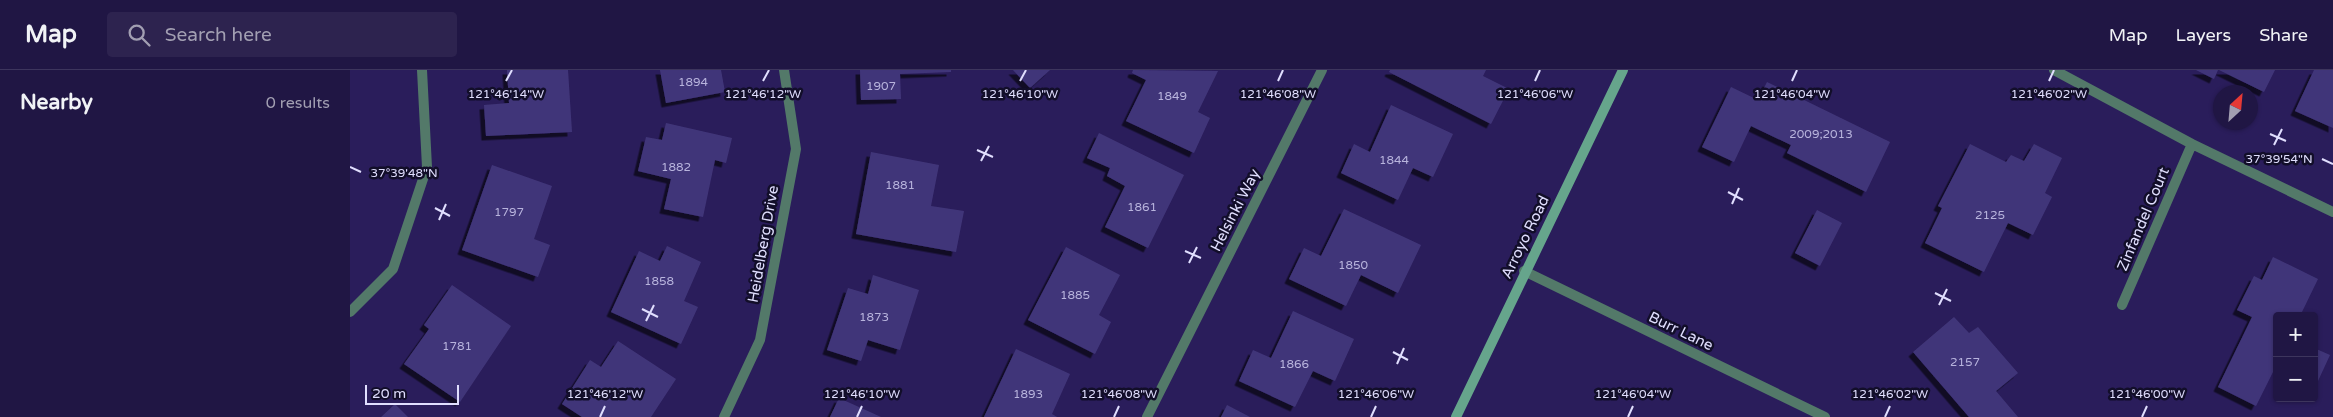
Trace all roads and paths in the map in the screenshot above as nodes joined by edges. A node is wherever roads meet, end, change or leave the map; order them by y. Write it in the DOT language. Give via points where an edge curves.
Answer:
graph roads {
  1 [pos="422,70"];
  2 [pos="784,70"];
  3 [pos="1322,70"];
  4 [pos="1622,70"];
  5 [pos="2054,70"];
  6 [pos="2192,144"];
  7 [pos="2333,212"];
  8 [pos="1524,271"];
  9 [pos="2122,305"];
  10 [pos="350,312"];
  11 [pos="724,417"];
  12 [pos="1147,417"];
  13 [pos="1456,417"];
  14 [pos="1825,417"];
  1 -- 10 [label="street" via="427,167 392,269"];
  2 -- 11 [label="street, Heidelberg Drive" via="796,149 760,340"];
  3 -- 12 [label="street, Helsinki Way"];
  4 -- 8 [label="street, Arroyo Road"];
  5 -- 6 [label="street"];
  6 -- 7 [label="street"];
  6 -- 9 [label="street, Zinfandel Court"];
  8 -- 13 [label="street, Arroyo Road"];
  8 -- 14 [label="street, Burr Lane"];
}
